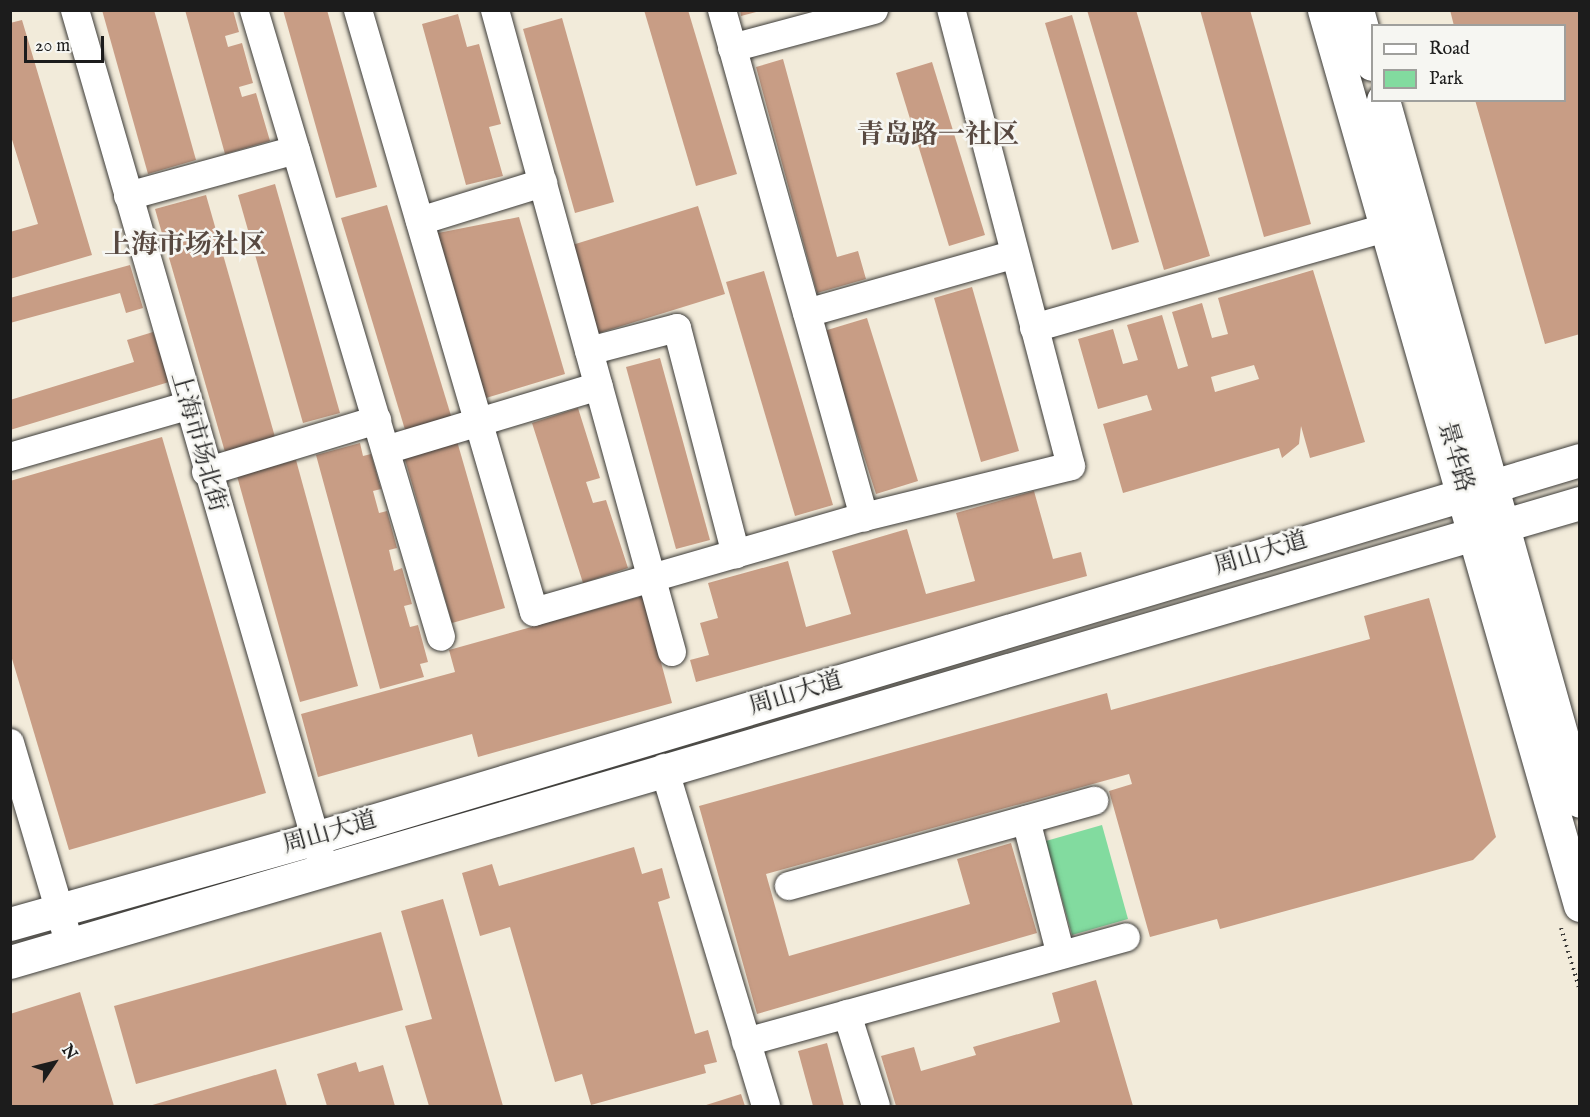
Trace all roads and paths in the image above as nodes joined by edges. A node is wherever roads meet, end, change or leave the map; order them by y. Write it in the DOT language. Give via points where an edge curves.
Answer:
graph roads {
  1 [pos="75,10"];
  2 [pos="254,10"];
  3 [pos="358,10"];
  4 [pos="495,10"];
  5 [pos="722,10"];
  6 [pos="874,10"];
  7 [pos="951,10"];
  8 [pos="1324,10"];
  9 [pos="1357,10"];
  10 [pos="732,48"];
  11 [pos="1371,60"];
  12 [pos="1384,102"];
  13 [pos="296,150"];
  14 [pos="543,183"];
  15 [pos="128,196"];
  16 [pos="420,221"];
  17 [pos="1388,227"];
  18 [pos="1015,254"];
  19 [pos="807,313"];
  20 [pos="1034,328"];
  21 [pos="589,351"];
  22 [pos="599,386"];
  23 [pos="187,406"];
  24 [pos="377,420"];
  25 [pos="478,422"];
  26 [pos="386,450"];
  27 [pos="10,457"];
  28 [pos="1580,460"];
  29 [pos="206,472"];
  30 [pos="1480,488"];
  31 [pos="1580,503"];
  32 [pos="864,517"];
  33 [pos="1489,527"];
  34 [pos="736,554"];
  35 [pos="652,578"];
  36 [pos="441,637"];
  37 [pos="672,652"];
  38 [pos="10,743"];
  39 [pos="664,768"];
  40 [pos="1094,801"];
  41 [pos="1580,801"];
  42 [pos="1026,820"];
  43 [pos="315,838"];
  44 [pos="325,872"];
  45 [pos="789,886"];
  46 [pos="1580,905"];
  47 [pos="60,910"];
  48 [pos="10,924"];
  49 [pos="1126,937"];
  50 [pos="70,945"];
  51 [pos="1061,955"];
  52 [pos="10,962"];
  53 [pos="847,1014"];
  54 [pos="746,1042"];
  55 [pos="766,1107"];
  56 [pos="876,1107"];
  1 -- 15 [label="street, 上海市场北街"];
  2 -- 13 [label="street"];
  3 -- 16 [label="street"];
  4 -- 14 [label="street"];
  5 -- 10 [label="street"];
  6 -- 10 [label="street"];
  7 -- 18 [label="street"];
  8 -- 17 [label="main road, 景华路"];
  9 -- 11 [label="main road"];
  10 -- 19 [label="street"];
  12 -- 30 [label="main road, 景华路"];
  13 -- 15 [label="street"];
  13 -- 24 [label="street"];
  14 -- 16 [label="street"];
  14 -- 21 [label="street"];
  15 -- 23 [label="street, 上海市场北街"];
  16 -- 25 [label="street"];
  17 -- 20 [label="street"];
  17 -- 30 [label="main road, 景华路"];
  18 -- 19 [label="street"];
  18 -- 20 [label="street"];
  19 -- 32 [label="street"];
  20 -- 32 [label="street" via="1071,466"];
  21 -- 22 [label="street"];
  21 -- 34 [label="street" via="677,328"];
  22 -- 25 [label="street"];
  22 -- 35 [label="street"];
  23 -- 27 [label="street"];
  23 -- 29 [label="street, 上海市场北街"];
  24 -- 26 [label="street"];
  24 -- 29 [label="street"];
  25 -- 26 [label="street"];
  25 -- 35 [label="street" via="534,612"];
  26 -- 36 [label="street"];
  28 -- 30 [label="main road, 周山大道"];
  29 -- 43 [label="street, 上海市场北街"];
  30 -- 33 [label="main road, 景华路"];
  30 -- 43 [label="main road, 周山大道"];
  31 -- 33 [label="main road, 周山大道"];
  32 -- 34 [label="street"];
  33 -- 39 [label="main road, 周山大道"];
  33 -- 41 [label="main road, 景华路"];
  33 -- 46 [label="main road, 景华路"];
  34 -- 35 [label="street"];
  35 -- 37 [label="street"];
  38 -- 47 [label="street"];
  39 -- 44 [label="main road, 周山大道"];
  39 -- 54 [label="street"];
  40 -- 42 [label="street"];
  42 -- 45 [label="street"];
  42 -- 51 [label="street"];
  43 -- 44 [label="street, 上海市场北街"];
  43 -- 47 [label="main road, 周山大道"];
  44 -- 50 [label="main road, 周山大道"];
  47 -- 48 [label="main road, 周山大道"];
  47 -- 50 [label="street"];
  49 -- 51 [label="street"];
  50 -- 52 [label="main road, 周山大道"];
  51 -- 53 [label="street"];
  53 -- 54 [label="street"];
  53 -- 56 [label="street"];
  54 -- 55 [label="street"];
}
